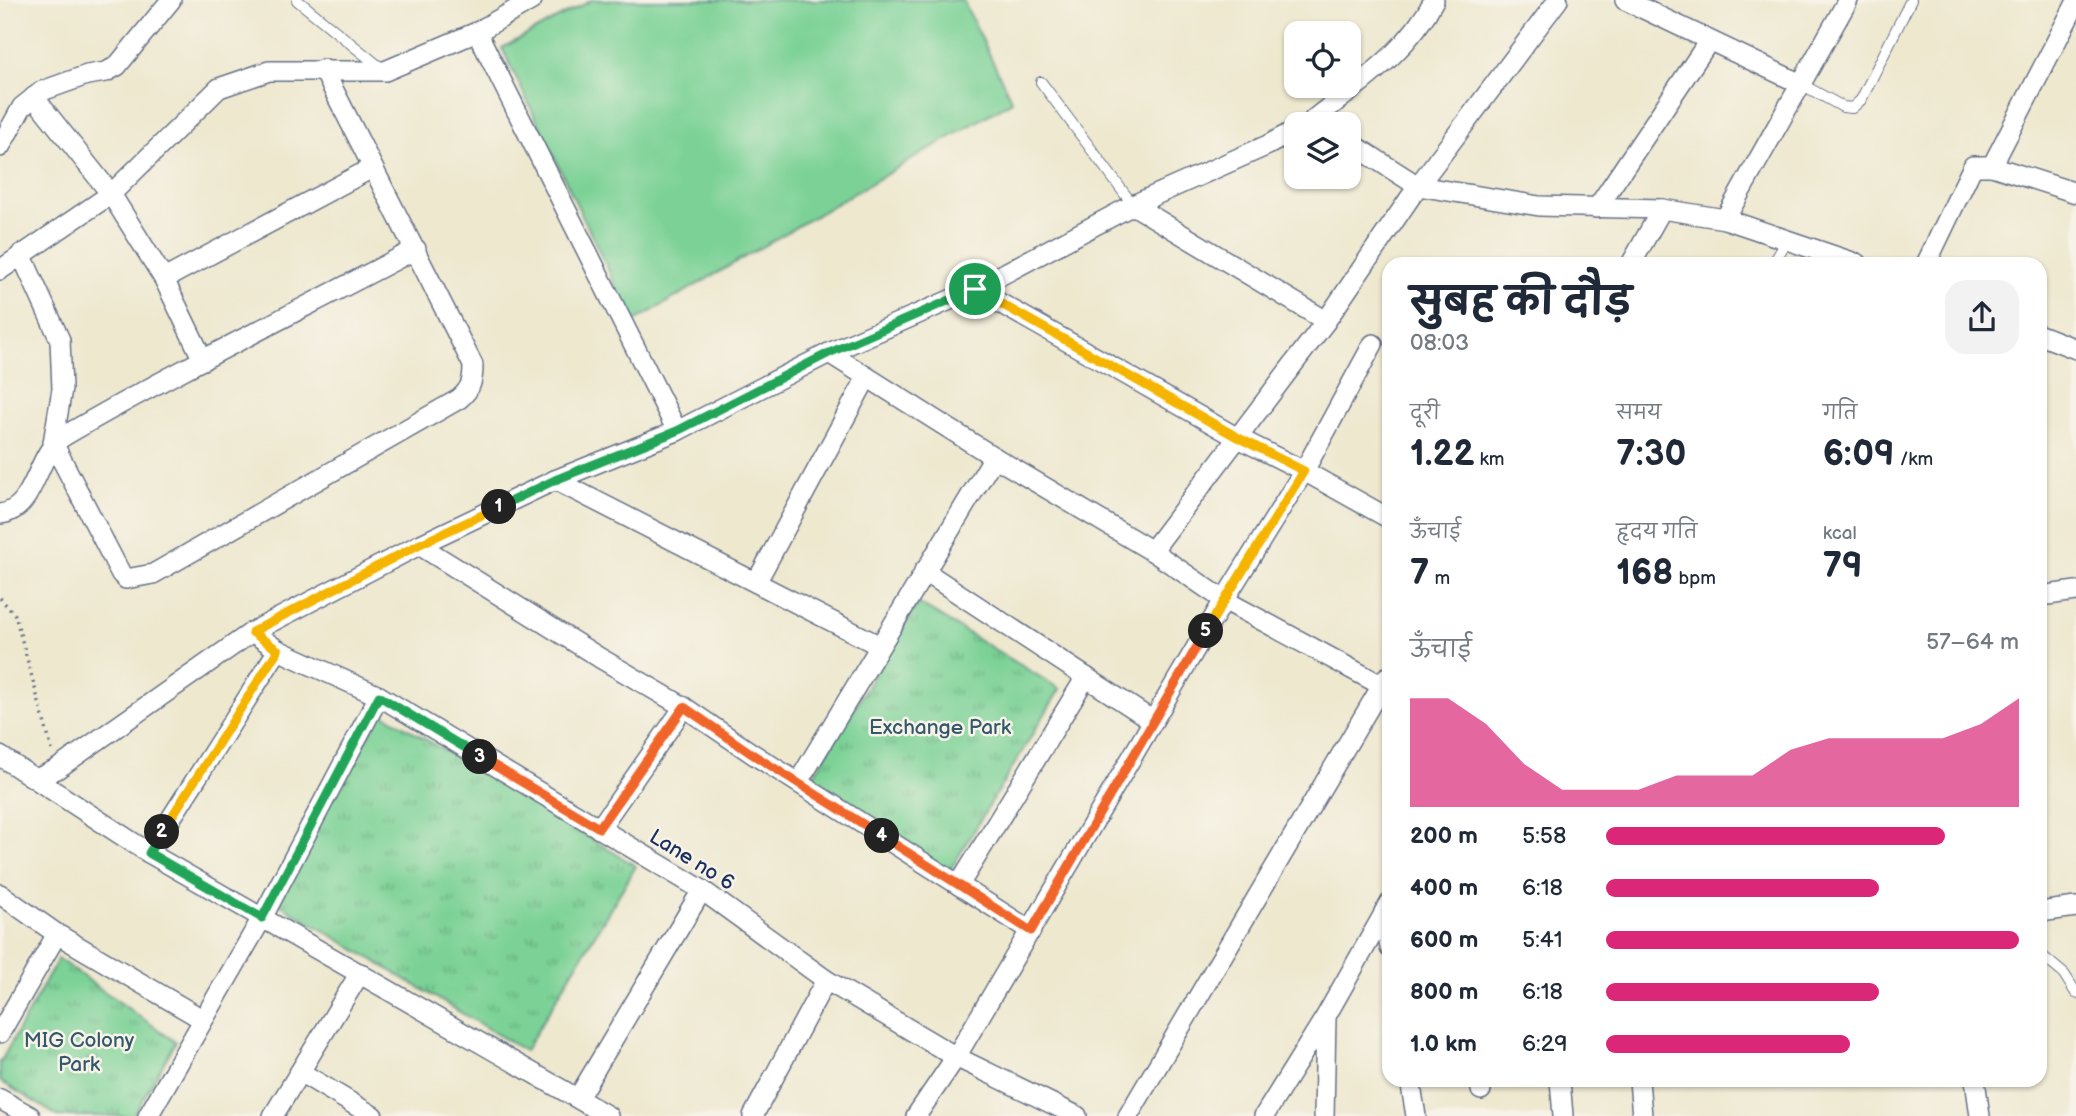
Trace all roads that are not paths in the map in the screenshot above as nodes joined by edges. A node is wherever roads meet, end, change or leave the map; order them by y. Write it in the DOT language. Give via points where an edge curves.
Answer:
graph roads {
  1 [pos="171,0"];
  2 [pos="297,0"];
  3 [pos="532,0"];
  4 [pos="1434,0"];
  5 [pos="1558,0"];
  6 [pos="1625,0"];
  7 [pos="1848,0"];
  8 [pos="1911,0"];
  9 [pos="2076,4"];
  10 [pos="477,32"];
  11 [pos="1709,41"];
  12 [pos="323,69"];
  13 [pos="385,71"];
  14 [pos="1041,82"];
  15 [pos="1801,85"];
  16 [pos="34,97"];
  17 [pos="1323,112"];
  18 [pos="1284,137"];
  19 [pos="0,147"];
  20 [pos="1361,150"];
  21 [pos="1992,166"];
  22 [pos="372,168"];
  23 [pos="1418,186"];
  24 [pos="2076,193"];
  25 [pos="111,194"];
  26 [pos="1133,205"];
  27 [pos="1597,208"];
  28 [pos="1662,209"];
  29 [pos="1725,219"];
  30 [pos="1788,239"];
  31 [pos="416,249"];
  32 [pos="21,254"];
  33 [pos="1635,257"];
  34 [pos="1777,257"];
  35 [pos="1838,257"];
  36 [pos="1929,257"];
  37 [pos="0,270"];
  38 [pos="164,279"];
  39 [pos="975,289"];
  40 [pos="1326,321"];
  41 [pos="2047,338"];
  42 [pos="1373,344"];
  43 [pos="2076,349"];
  44 [pos="829,353"];
  45 [pos="203,360"];
  46 [pos="867,377"];
  47 [pos="677,431"];
  48 [pos="1237,437"];
  49 [pos="53,443"];
  50 [pos="994,457"];
  51 [pos="1304,471"];
  52 [pos="555,480"];
  53 [pos="0,514"];
  54 [pos="1382,515"];
  55 [pos="418,545"];
  56 [pos="1152,551"];
  57 [pos="924,571"];
  58 [pos="757,582"];
  59 [pos="2076,591"];
  60 [pos="2047,595"];
  61 [pos="1224,600"];
  62 [pos="252,632"];
  63 [pos="880,646"];
  64 [pos="278,650"];
  65 [pos="1086,677"];
  66 [pos="1382,678"];
  67 [pos="1382,688"];
  68 [pos="379,696"];
  69 [pos="684,707"];
  70 [pos="1153,721"];
  71 [pos="0,755"];
  72 [pos="805,771"];
  73 [pos="38,778"];
  74 [pos="599,828"];
  75 [pos="149,853"];
  76 [pos="959,885"];
  77 [pos="702,891"];
  78 [pos="0,894"];
  79 [pos="2076,907"];
  80 [pos="2047,911"];
  81 [pos="1382,916"];
  82 [pos="262,918"];
  83 [pos="1031,931"];
  84 [pos="57,934"];
  85 [pos="2047,960"];
  86 [pos="360,973"];
  87 [pos="827,980"];
  88 [pos="2076,993"];
  89 [pos="1326,1016"];
  90 [pos="202,1019"];
  91 [pos="0,1033"];
  92 [pos="956,1057"];
  93 [pos="300,1072"];
  94 [pos="1411,1087"];
  95 [pos="1561,1087"];
  96 [pos="1640,1087"];
  97 [pos="1976,1087"];
  98 [pos="578,1098"];
  99 [pos="0,1099"];
  100 [pos="23,1114"];
  101 [pos="148,1116"];
  102 [pos="273,1116"];
  103 [pos="373,1116"];
  104 [pos="608,1116"];
  105 [pos="753,1116"];
  106 [pos="916,1116"];
  107 [pos="1077,1116"];
  108 [pos="1128,1116"];
  109 [pos="1264,1116"];
  110 [pos="1324,1116"];
  111 [pos="1416,1116"];
  112 [pos="1563,1116"];
  113 [pos="1642,1116"];
  114 [pos="1980,1116"];
  1 -- 16 [label="street" via="117,66"];
  2 -- 13 [label="lane"];
  3 -- 10 [label="street"];
  4 -- 17 [label="street" via="1411,37"];
  5 -- 23 [label="street"];
  6 -- 11 [label="street"];
  7 -- 15 [label="street"];
  8 -- 15 [label="lane" via="1861,100 1852,108"];
  9 -- 21 [label="street"];
  10 -- 13 [label="street"];
  10 -- 47 [label="street"];
  11 -- 15 [label="street"];
  11 -- 27 [label="street"];
  12 -- 13 [label="street"];
  12 -- 22 [label="street"];
  12 -- 25 [label="street" via="269,71 219,88"];
  14 -- 26 [label="lane"];
  15 -- 29 [label="street"];
  16 -- 19 [label="street" via="22,107"];
  16 -- 25 [label="street"];
  18 -- 26 [label="street"];
  20 -- 23 [label="street"];
  21 -- 24 [label="street"];
  21 -- 36 [label="street" via="1973,166"];
  22 -- 31 [label="street"];
  22 -- 38 [label="street"];
  23 -- 27 [label="street" via="1539,206"];
  23 -- 40 [label="street"];
  25 -- 32 [label="street"];
  25 -- 38 [label="street"];
  26 -- 39 [label="street"];
  26 -- 40 [label="street"];
  27 -- 28 [label="street"];
  28 -- 29 [label="street"];
  28 -- 33 [label="street"];
  29 -- 30 [label="street"];
  30 -- 34 [label="lane"];
  30 -- 35 [label="street"];
  31 -- 45 [label="street"];
  31 -- 49 [label="street" via="473,365 467,392 153,574 126,579 121,574"];
  32 -- 37 [label="street"];
  32 -- 49 [label="street" via="62,351 62,389"];
  38 -- 45 [label="street"];
  39 -- 44 [label="street"];
  39 -- 48 [label="street"];
  40 -- 48 [label="street"];
  41 -- 43 [label="street"];
  42 -- 51 [label="street"];
  44 -- 46 [label="street"];
  44 -- 47 [label="street"];
  45 -- 49 [label="street"];
  46 -- 50 [label="street"];
  46 -- 58 [label="street"];
  47 -- 52 [label="street"];
  48 -- 51 [label="street"];
  48 -- 56 [label="street"];
  49 -- 53 [label="street" via="26,496 17,508"];
  50 -- 56 [label="street"];
  50 -- 57 [label="street"];
  51 -- 54 [label="street"];
  51 -- 61 [label="street"];
  52 -- 55 [label="street"];
  52 -- 58 [label="street"];
  55 -- 62 [label="street"];
  55 -- 69 [label="street"];
  56 -- 61 [label="street"];
  57 -- 63 [label="street"];
  57 -- 65 [label="street"];
  58 -- 63 [label="street"];
  59 -- 60 [label="street"];
  61 -- 66 [label="street"];
  61 -- 70 [label="street"];
  62 -- 64 [label="street, Lane no 6"];
  62 -- 73 [label="street"];
  63 -- 72 [label="street"];
  64 -- 68 [label="street, Lane no 6"];
  64 -- 75 [label="street"];
  65 -- 70 [label="street"];
  65 -- 76 [label="street"];
  67 -- 108 [label="street"];
  68 -- 74 [label="street, Lane no 6"];
  68 -- 82 [label="street"];
  69 -- 74 [label="street"];
  69 -- 76 [label="street"];
  70 -- 83 [label="street"];
  71 -- 73 [label="street"];
  73 -- 75 [label="street"];
  74 -- 77 [label="street, Lane no 6"];
  75 -- 82 [label="street"];
  76 -- 83 [label="street"];
  77 -- 87 [label="street, Lane no 6"];
  77 -- 98 [label="street"];
  78 -- 84 [label="street"];
  79 -- 80 [label="street"];
  81 -- 89 [label="street"];
  82 -- 86 [label="street"];
  82 -- 90 [label="street"];
  83 -- 92 [label="street"];
  84 -- 90 [label="street"];
  84 -- 91 [label="street"];
  85 -- 88 [label="lane"];
  86 -- 93 [label="street"];
  86 -- 98 [label="street"];
  87 -- 92 [label="street, Lane no 6"];
  87 -- 105 [label="street"];
  89 -- 109 [label="street"];
  89 -- 110 [label="street"];
  90 -- 101 [label="street"];
  92 -- 106 [label="street"];
  92 -- 107 [label="street, Lane no 6"];
  93 -- 102 [label="street"];
  93 -- 103 [label="street"];
  94 -- 111 [label="street"];
  95 -- 112 [label="street"];
  96 -- 113 [label="street"];
  97 -- 114 [label="street"];
  98 -- 104 [label="street"];
  99 -- 100 [label="street"];
}
